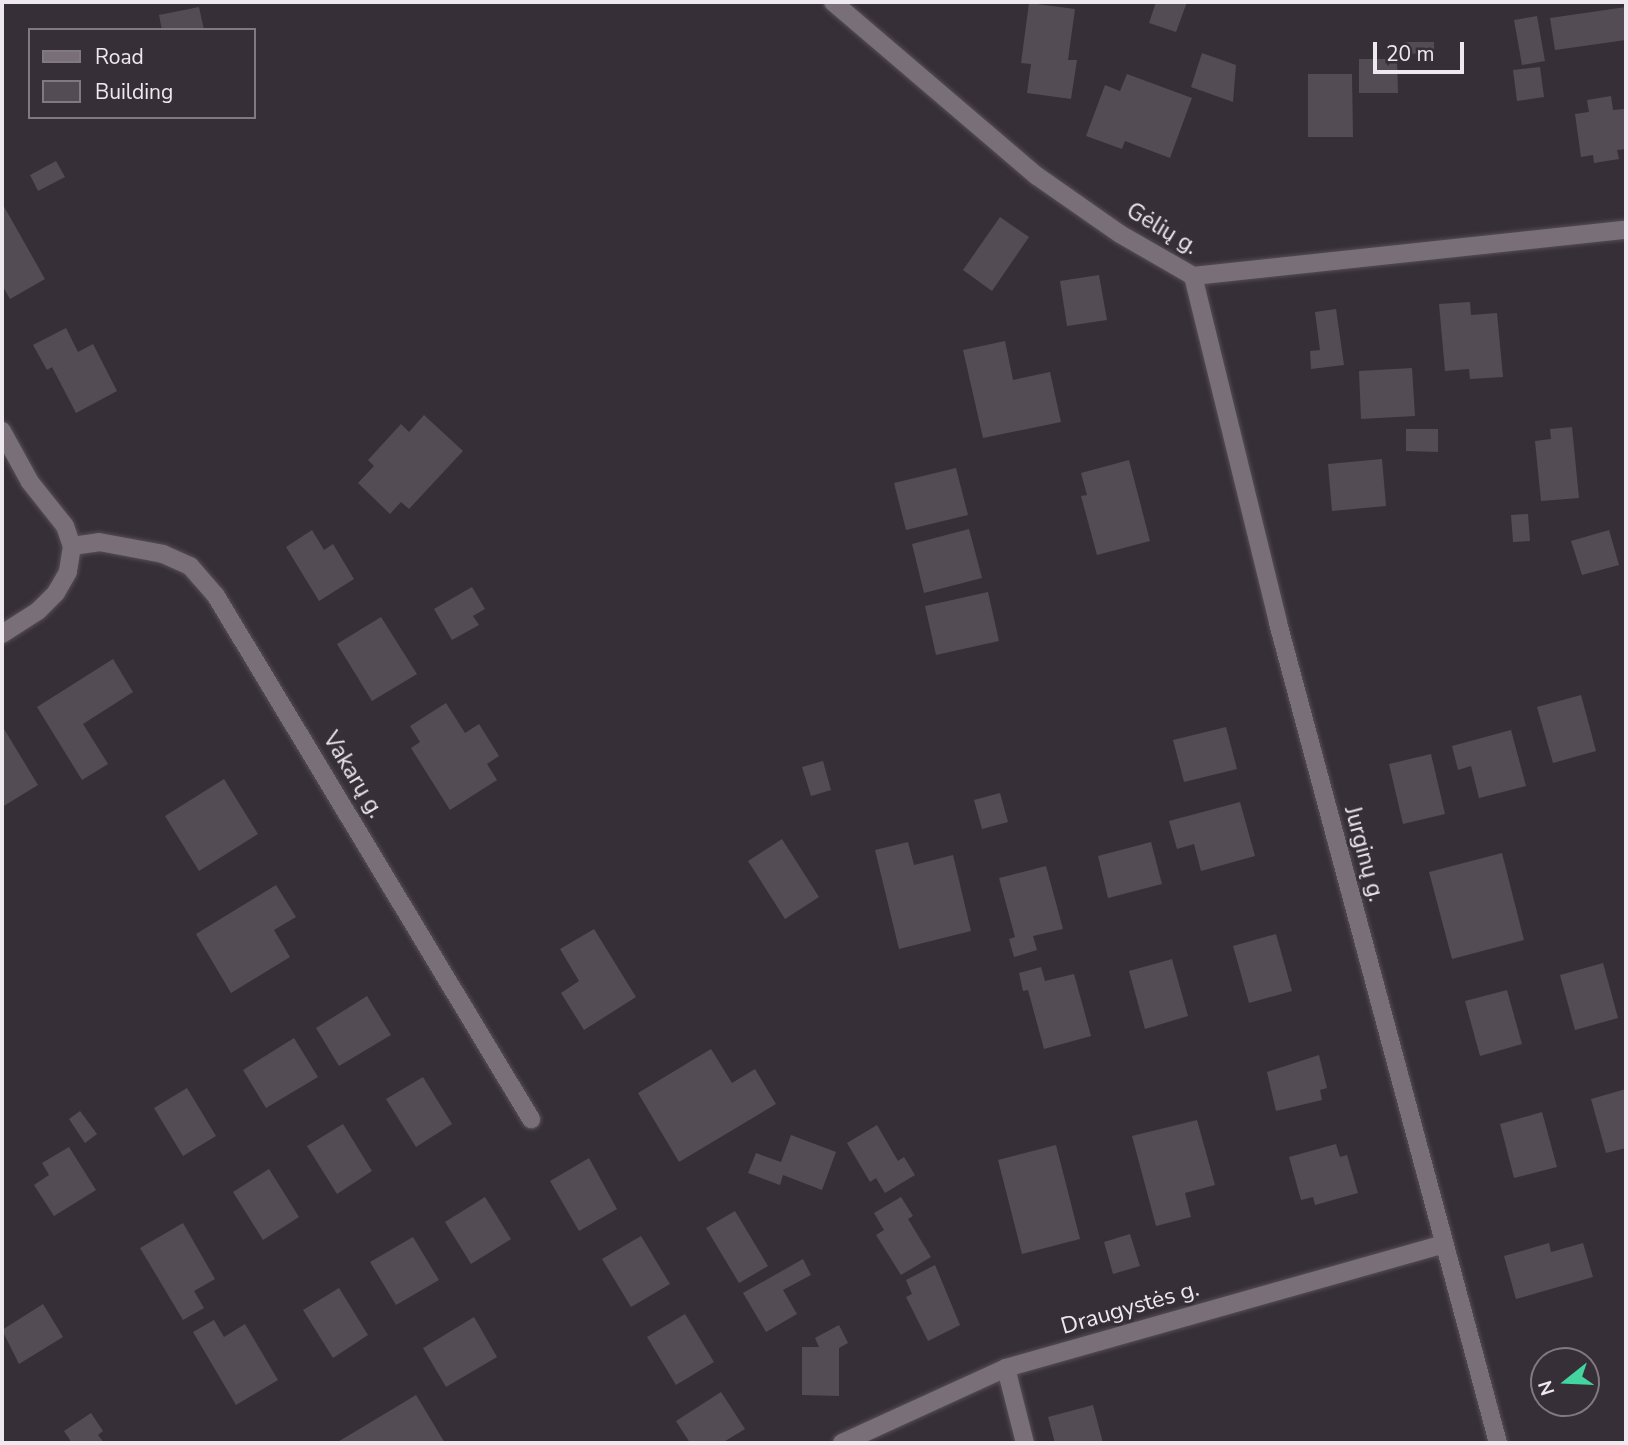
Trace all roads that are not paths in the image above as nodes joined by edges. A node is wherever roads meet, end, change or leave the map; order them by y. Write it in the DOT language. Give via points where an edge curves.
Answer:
graph roads {
  1 [pos="833,2"];
  2 [pos="1626,230"];
  3 [pos="1193,276"];
  4 [pos="2,431"];
  5 [pos="72,546"];
  6 [pos="2,634"];
  7 [pos="531,1119"];
  8 [pos="1441,1245"];
  9 [pos="1006,1368"];
  10 [pos="842,1443"];
  11 [pos="1025,1443"];
  12 [pos="1498,1443"];
  1 -- 3 [label="street, Gėlių g." via="1037,176 1119,234"];
  2 -- 3 [label="street, Gėlių g."];
  3 -- 8 [label="street, Jurginų g." via="1241,480"];
  4 -- 5 [label="street" via="30,482 65,526"];
  5 -- 6 [label="street" via="68,572 56,593"];
  5 -- 7 [label="street, Vakarų g." via="99,542 163,554 190,566 216,596"];
  8 -- 9 [label="street, Draugystės g."];
  8 -- 12 [label="street, Jurginų g."];
  9 -- 10 [label="street, Draugystės g."];
  9 -- 11 [label="street"];
}
